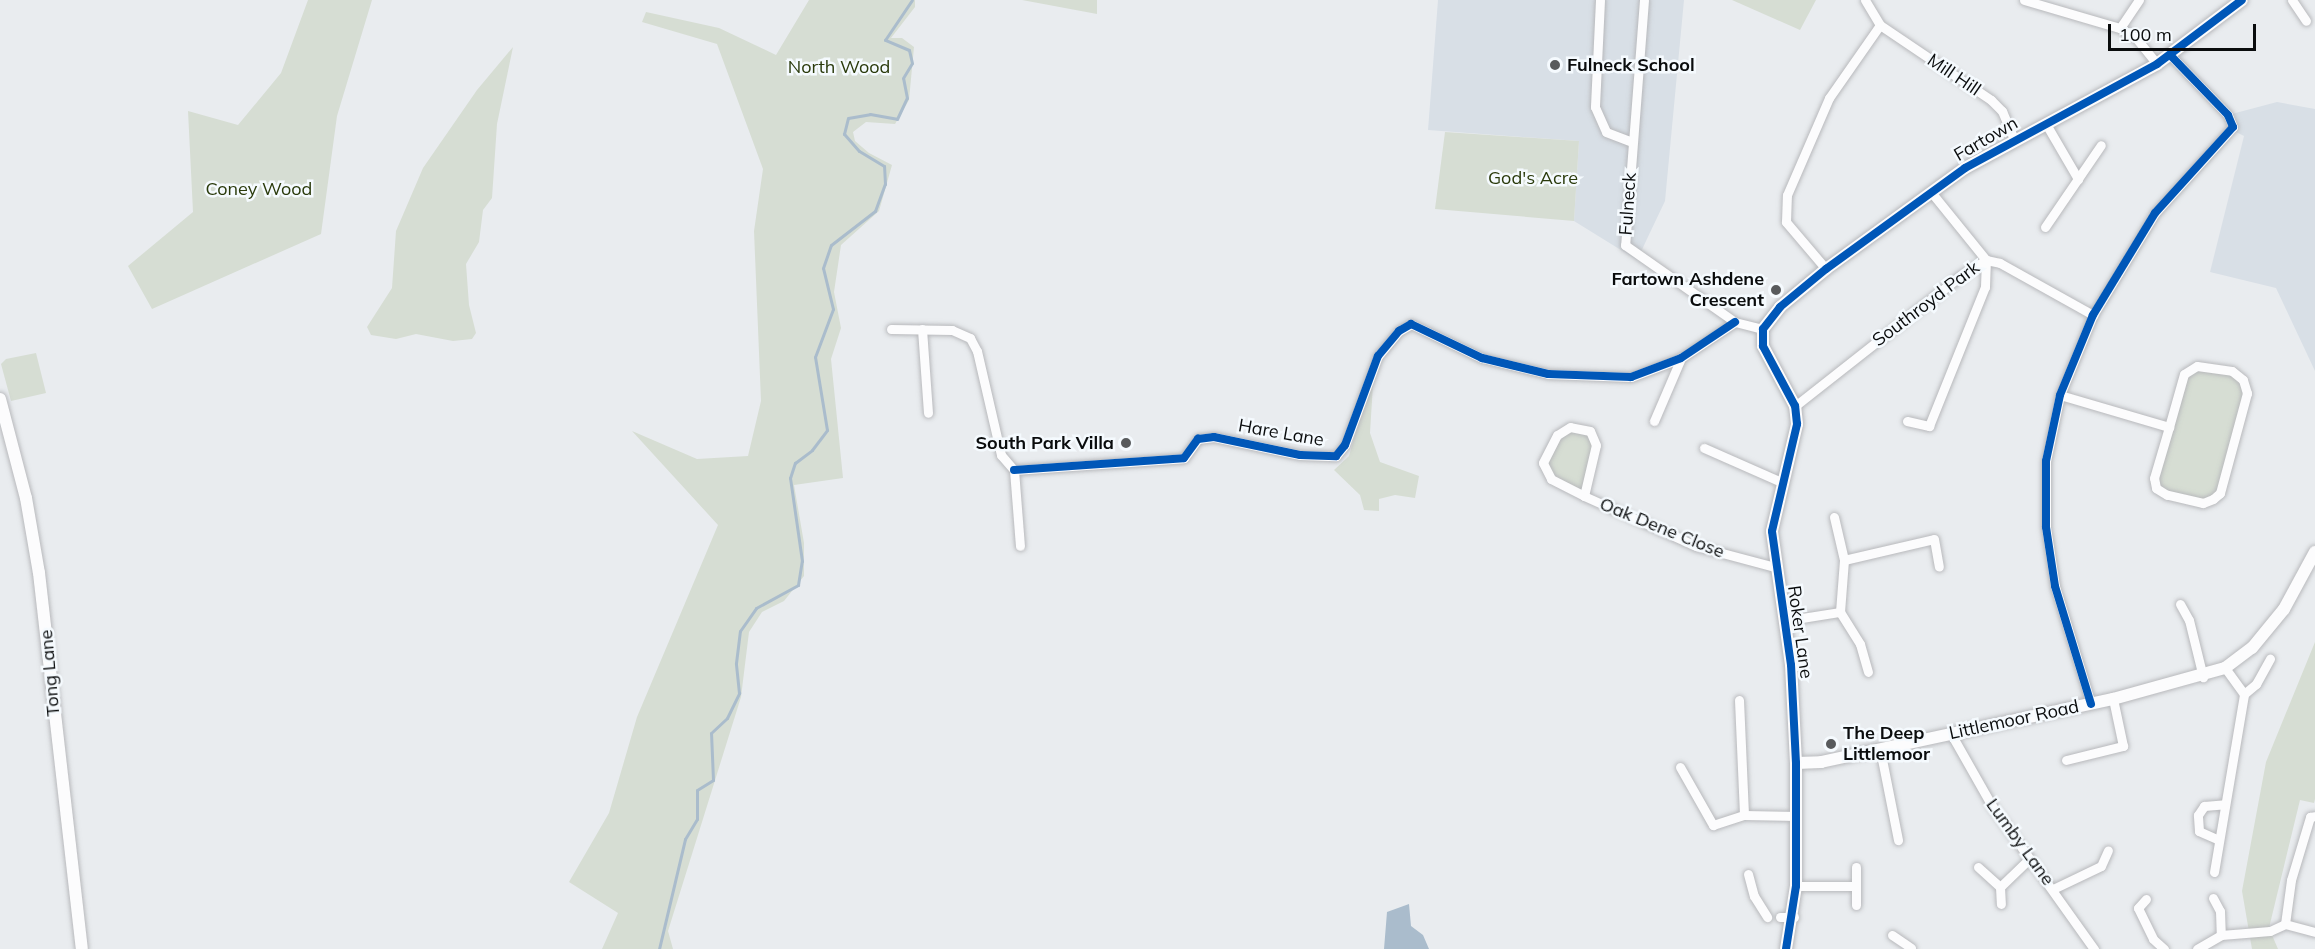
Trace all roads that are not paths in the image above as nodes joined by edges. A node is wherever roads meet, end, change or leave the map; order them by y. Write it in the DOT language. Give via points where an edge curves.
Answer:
graph roads {
  1 [pos="1600,0"];
  2 [pos="1644,0"];
  3 [pos="1865,0"];
  4 [pos="2024,0"];
  5 [pos="2139,0"];
  6 [pos="2242,0"];
  7 [pos="2292,0"];
  8 [pos="2306,21"];
  9 [pos="1880,25"];
  10 [pos="2120,28"];
  11 [pos="2170,55"];
  12 [pos="2157,64"];
  13 [pos="2046,124"];
  14 [pos="2014,139"];
  15 [pos="1632,142"];
  16 [pos="2102,145"];
  17 [pos="2078,179"];
  18 [pos="1930,192"];
  19 [pos="2045,226"];
  20 [pos="1986,260"];
  21 [pos="1826,269"];
  22 [pos="2093,315"];
  23 [pos="1735,322"];
  24 [pos="891,329"];
  25 [pos="922,329"];
  26 [pos="1763,329"];
  27 [pos="1681,358"];
  28 [pos="2060,395"];
  29 [pos="0,399"];
  30 [pos="1795,406"];
  31 [pos="928,413"];
  32 [pos="1654,421"];
  33 [pos="1907,421"];
  34 [pos="2169,427"];
  35 [pos="1704,448"];
  36 [pos="1014,470"];
  37 [pos="1781,482"];
  38 [pos="1584,496"];
  39 [pos="1834,516"];
  40 [pos="1932,528"];
  41 [pos="1934,539"];
  42 [pos="1020,546"];
  43 [pos="2315,552"];
  44 [pos="1844,560"];
  45 [pos="1776,567"];
  46 [pos="1939,567"];
  47 [pos="2180,604"];
  48 [pos="1840,612"];
  49 [pos="1784,621"];
  50 [pos="2270,659"];
  51 [pos="2225,668"];
  52 [pos="1868,672"];
  53 [pos="2203,677"];
  54 [pos="2244,694"];
  55 [pos="2113,699"];
  56 [pos="1739,700"];
  57 [pos="2091,704"];
  58 [pos="1950,732"];
  59 [pos="1880,749"];
  60 [pos="2066,760"];
  61 [pos="1796,763"];
  62 [pos="1680,767"];
  63 [pos="2225,804"];
  64 [pos="1744,815"];
  65 [pos="1797,816"];
  66 [pos="2315,816"];
  67 [pos="1898,840"];
  68 [pos="2219,840"];
  69 [pos="2109,850"];
  70 [pos="2029,859"];
  71 [pos="1856,867"];
  72 [pos="1978,867"];
  73 [pos="2214,872"];
  74 [pos="1748,874"];
  75 [pos="1796,886"];
  76 [pos="1856,886"];
  77 [pos="2000,887"];
  78 [pos="2053,889"];
  79 [pos="2213,898"];
  80 [pos="2146,899"];
  81 [pos="2001,903"];
  82 [pos="1856,905"];
  83 [pos="2138,908"];
  84 [pos="2127,909"];
  85 [pos="1767,917"];
  86 [pos="1780,917"];
  87 [pos="1794,917"];
  88 [pos="2285,924"];
  89 [pos="2315,932"];
  90 [pos="1892,935"];
  91 [pos="2221,935"];
  92 [pos="1921,940"];
  93 [pos="1911,948"];
  94 [pos="82,949"];
  95 [pos="1786,949"];
  96 [pos="2094,949"];
  97 [pos="2164,949"];
  98 [pos="2197,949"];
  1 -- 15 [label="street" via="1594,107 1606,132"];
  2 -- 15 [label="street, Fulneck"];
  3 -- 9 [label="street"];
  4 -- 10 [label="street"];
  5 -- 10 [label="street"];
  6 -- 11 [label="street, Fartown"];
  7 -- 8 [label="street"];
  9 -- 14 [label="street, Mill Hill" via="1991,100 2002,111"];
  9 -- 21 [label="street" via="1829,98 1787,195 1786,222"];
  10 -- 12 [label="street" via="2136,38"];
  11 -- 12 [label="street, Fartown"];
  11 -- 22 [label="street" via="2232,119 2232,130 2156,213"];
  12 -- 13 [label="street, Fartown"];
  13 -- 14 [label="street, Fartown"];
  13 -- 17 [label="street"];
  14 -- 18 [label="street, Fartown"];
  15 -- 23 [label="street, Fulneck" via="1625,245"];
  16 -- 17 [label="street"];
  17 -- 19 [label="street"];
  18 -- 20 [label="street"];
  18 -- 21 [label="street, Fartown"];
  20 -- 22 [label="street" via="2000,263"];
  20 -- 30 [label="street, Southroyd Park" via="1960,276"];
  20 -- 33 [label="street, Southroyd Park" via="1985,287 1929,426"];
  21 -- 26 [label="street, Fartown" via="1780,306"];
  22 -- 28 [label="street"];
  23 -- 26 [label="street, Fulneck"];
  23 -- 27 [label="street, Hare Lane"];
  24 -- 25 [label="street"];
  25 -- 31 [label="street"];
  25 -- 36 [label="street" via="952,330 970,338 980,361 1001,455"];
  26 -- 30 [label="street" via="1762,346 1769,363"];
  27 -- 32 [label="street"];
  27 -- 36 [label="street, Hare Lane" via="1631,377 1548,374 1482,358 1411,324 1399,331 1378,356 1345,445 1336,456 1300,456 1214,437 1198,439 1184,458"];
  28 -- 34 [label="street"];
  28 -- 57 [label="street" via="2046,461 2046,527 2055,586"];
  29 -- 94 [label="street, Tong Lane" via="26,498 39,573"];
  30 -- 37 [label="street, Roker Lane" via="1797,424"];
  34 -- 34 [label="street" via="2184,374 2197,366 2232,371 2243,380 2247,393 2220,493 2213,499 2194,501 2167,495 2156,488 2154,478"];
  35 -- 37 [label="street"];
  36 -- 42 [label="street"];
  37 -- 45 [label="street, Roker Lane" via="1772,531"];
  38 -- 38 [label="street, Oak Dene Close" via="1551,480 1543,469 1553,441 1570,427 1590,431 1596,445"];
  38 -- 45 [label="street, Oak Dene Close" via="1696,546"];
  39 -- 44 [label="street"];
  40 -- 41 [label="street"];
  41 -- 44 [label="street"];
  41 -- 46 [label="street"];
  43 -- 51 [label="street, Littlemoor Road" via="2283,609 2252,648"];
  44 -- 48 [label="street"];
  45 -- 49 [label="street, Roker Lane"];
  47 -- 53 [label="street" via="2190,620"];
  48 -- 49 [label="street"];
  48 -- 52 [label="street" via="1860,644"];
  49 -- 61 [label="street, Roker Lane"];
  50 -- 54 [label="street" via="2256,684"];
  51 -- 53 [label="street, Littlemoor Road"];
  51 -- 54 [label="street"];
  53 -- 55 [label="street, Littlemoor Road"];
  54 -- 63 [label="street"];
  55 -- 57 [label="street, Littlemoor Road"];
  55 -- 60 [label="street" via="2123,746"];
  56 -- 64 [label="street"];
  57 -- 58 [label="street, Littlemoor Road"];
  58 -- 59 [label="street, Littlemoor Road"];
  58 -- 70 [label="street, Lumby Lane" via="1992,806"];
  59 -- 61 [label="street, Littlemoor Road" via="1821,762"];
  59 -- 67 [label="street"];
  61 -- 65 [label="street, Roker Lane"];
  62 -- 64 [label="street" via="1713,825"];
  63 -- 68 [label="street"];
  63 -- 68 [label="street" via="2204,806 2198,815 2199,831"];
  64 -- 65 [label="street"];
  65 -- 75 [label="street, Roker Lane"];
  66 -- 88 [label="street" via="2310,817 2291,880"];
  68 -- 73 [label="street"];
  69 -- 78 [label="street" via="2100,866"];
  70 -- 77 [label="street"];
  70 -- 78 [label="street, Lumby Lane"];
  71 -- 76 [label="street"];
  72 -- 77 [label="street"];
  74 -- 85 [label="street" via="1762,915"];
  75 -- 76 [label="street"];
  75 -- 87 [label="street, Roker Lane"];
  76 -- 82 [label="street"];
  77 -- 81 [label="street"];
  78 -- 96 [label="street, Lumby Lane"];
  79 -- 91 [label="street" via="2220,911"];
  80 -- 83 [label="street"];
  83 -- 84 [label="street"];
  83 -- 97 [label="street" via="2153,939"];
  86 -- 87 [label="street"];
  87 -- 95 [label="street, Roker Lane"];
  88 -- 89 [label="street"];
  88 -- 91 [label="street" via="2270,931"];
  90 -- 93 [label="street"];
  91 -- 98 [label="street"];
  92 -- 93 [label="street"];
}
